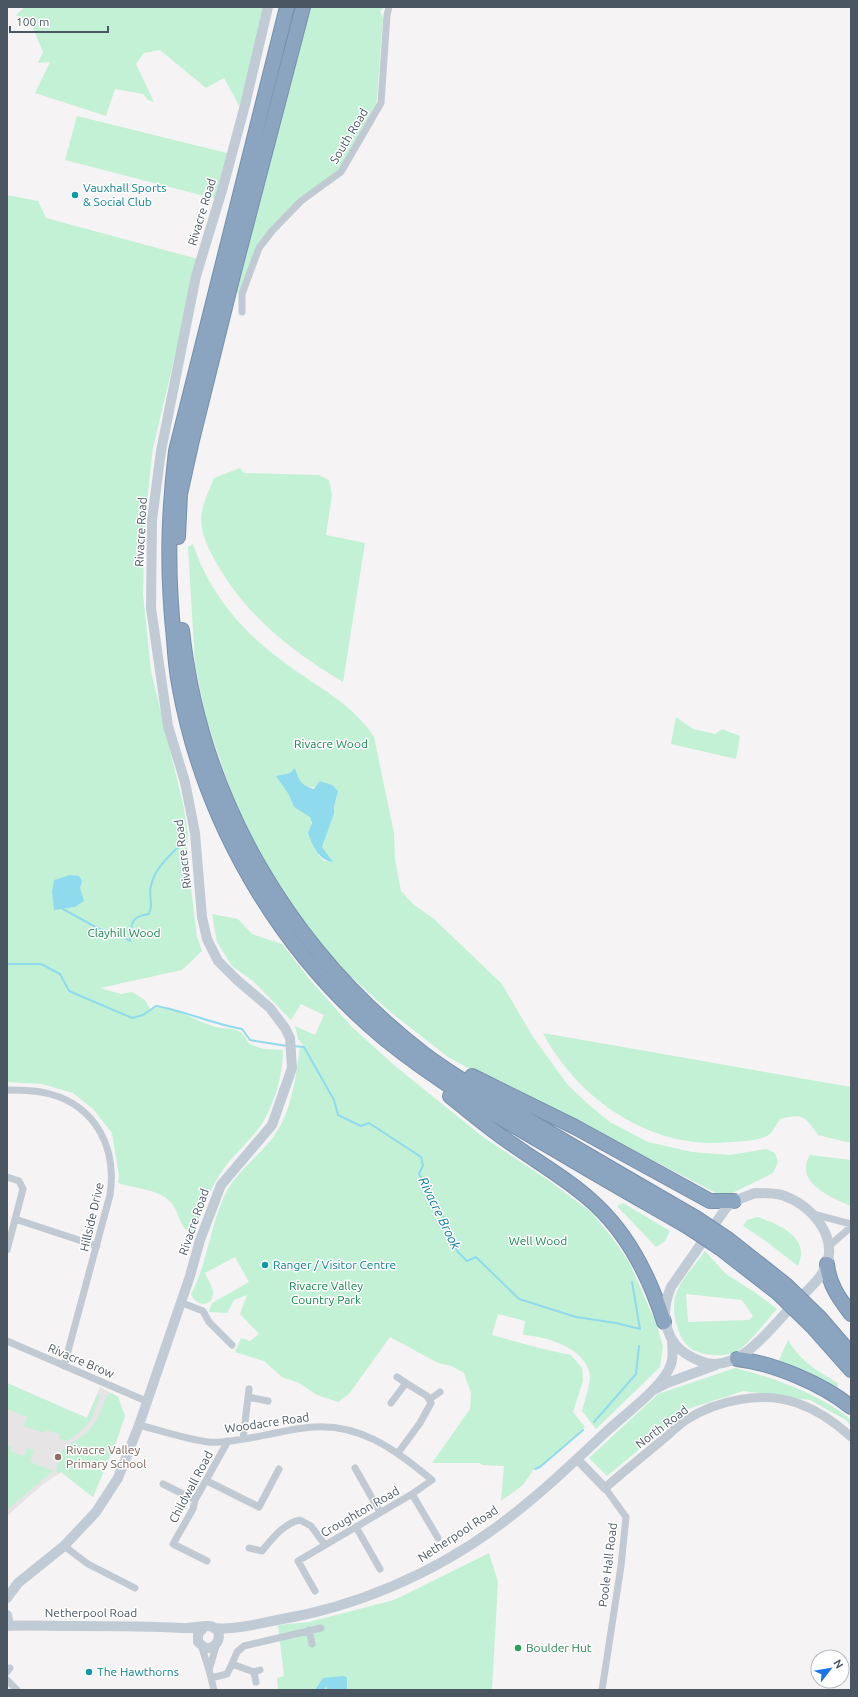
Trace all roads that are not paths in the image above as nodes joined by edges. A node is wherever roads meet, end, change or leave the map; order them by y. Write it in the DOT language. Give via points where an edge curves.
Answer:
graph roads {
  1 [pos="268,7"];
  2 [pos="287,7"];
  3 [pos="303,7"];
  4 [pos="389,7"];
  5 [pos="242,312"];
  6 [pos="389,1034"];
  7 [pos="7,1090"];
  8 [pos="7,1177"];
  9 [pos="734,1201"];
  10 [pos="813,1214"];
  11 [pos="15,1219"];
  12 [pos="851,1224"];
  13 [pos="851,1227"];
  14 [pos="97,1246"];
  15 [pos="828,1246"];
  16 [pos="7,1250"];
  17 [pos="827,1264"];
  18 [pos="180,1302"];
  19 [pos="851,1314"];
  20 [pos="664,1322"];
  21 [pos="816,1322"];
  22 [pos="672,1339"];
  23 [pos="7,1341"];
  24 [pos="232,1346"];
  25 [pos="851,1354"];
  26 [pos="737,1359"];
  27 [pos="721,1364"];
  28 [pos="64,1366"];
  29 [pos="851,1370"];
  30 [pos="397,1377"];
  31 [pos="406,1383"];
  32 [pos="249,1389"];
  33 [pos="440,1392"];
  34 [pos="650,1392"];
  35 [pos="248,1397"];
  36 [pos="430,1399"];
  37 [pos="146,1401"];
  38 [pos="268,1401"];
  39 [pos="391,1404"];
  40 [pos="851,1407"];
  41 [pos="140,1425"];
  42 [pos="851,1437"];
  43 [pos="243,1439"];
  44 [pos="228,1441"];
  45 [pos="398,1453"];
  46 [pos="577,1459"];
  47 [pos="355,1468"];
  48 [pos="279,1470"];
  49 [pos="432,1480"];
  50 [pos="207,1482"];
  51 [pos="163,1484"];
  52 [pos="605,1488"];
  53 [pos="412,1494"];
  54 [pos="195,1500"];
  55 [pos="380,1512"];
  56 [pos="356,1527"];
  57 [pos="438,1538"];
  58 [pos="325,1545"];
  59 [pos="64,1546"];
  60 [pos="249,1548"];
  61 [pos="207,1561"];
  62 [pos="380,1568"];
  63 [pos="135,1588"];
  64 [pos="315,1591"];
  65 [pos="7,1598"];
  66 [pos="7,1615"];
  67 [pos="8,1626"];
  68 [pos="242,1626"];
  69 [pos="209,1627"];
  70 [pos="175,1628"];
  71 [pos="321,1628"];
  72 [pos="309,1630"];
  73 [pos="218,1643"];
  74 [pos="312,1644"];
  75 [pos="200,1645"];
  76 [pos="232,1664"];
  77 [pos="209,1670"];
  78 [pos="211,1678"];
  79 [pos="7,1680"];
  80 [pos="256,1682"];
  81 [pos="17,1690"];
  82 [pos="214,1690"];
  83 [pos="602,1690"];
  1 -- 18 [label="main road, Rivacre Road" via="233,150 196,276 164,436 152,520 151,608 168,726 185,782 195,833 206,940 218,960 270,1008 290,1038 292,1068 272,1125 221,1185"];
  2 -- 6 [label="highway" via="176,451 170,502 170,596 178,682 187,722 212,800 230,841 279,923 344,1001"];
  3 -- 6 [label="highway" via="231,282 180,494 177,554 179,599 189,682 200,727 231,811 253,859 280,902 332,970"];
  4 -- 5 [label="street, South Road" via="381,103 341,172 301,201 259,248 242,294"];
  6 -- 9 [label="highway" via="575,1127 710,1201"];
  6 -- 20 [label="highway" via="415,1069 513,1146 597,1205 627,1240 654,1290"];
  6 -- 21 [label="highway, bridge" via="416,1063 494,1115 693,1223 782,1289"];
  7 -- 14 [label="street, Hillside Drive" via="49,1093 64,1099 90,1117 102,1134 111,1158 112,1182"];
  8 -- 11 [label="street" via="19,1181 23,1189"];
  9 -- 10 [label="main road" via="755,1193 781,1195 802,1205"];
  9 -- 20 [label="main road" via="717,1219 671,1287 666,1298"];
  10 -- 12 [label="street"];
  10 -- 15 [label="main road" via="826,1235"];
  11 -- 14 [label="street"];
  11 -- 16 [label="street"];
  13 -- 15 [label="street"];
  14 -- 28 [label="street, Hillside Drive"];
  15 -- 17 [label="main road"];
  17 -- 19 [label="highway" via="828,1277 833,1289"];
  17 -- 26 [label="main road" via="816,1281 747,1352"];
  18 -- 24 [label="street" via="203,1311 209,1322"];
  18 -- 37 [label="main road, Rivacre Road"];
  20 -- 22 [label="main road"];
  21 -- 25 [label="highway"];
  21 -- 29 [label="highway"];
  22 -- 27 [label="main road" via="679,1349 692,1358 705,1363"];
  22 -- 34 [label="main road, Netherpool Road" via="672,1364"];
  23 -- 28 [label="street, Rivacre Brow"];
  26 -- 27 [label="main road, Netherpool Road"];
  26 -- 40 [label="highway" via="758,1363 798,1377 833,1394"];
  27 -- 34 [label="main road, Netherpool Road" via="667,1383"];
  28 -- 37 [label="street, Rivacre Brow"];
  30 -- 31 [label="street"];
  31 -- 36 [label="street"];
  31 -- 39 [label="street"];
  32 -- 35 [label="street"];
  33 -- 36 [label="street"];
  34 -- 46 [label="main road, Netherpool Road"];
  35 -- 38 [label="street"];
  35 -- 43 [label="street"];
  36 -- 45 [label="street" via="430,1407"];
  37 -- 41 [label="main road, Rivacre Road"];
  41 -- 44 [label="street, Woodacre Road" via="208,1443"];
  41 -- 59 [label="main road, Rivacre Road" via="118,1478 96,1512"];
  42 -- 52 [label="street, North Road" via="822,1415 797,1403 753,1398 727,1402 686,1420"];
  43 -- 44 [label="street, Woodacre Road"];
  43 -- 45 [label="street, Woodacre Road" via="319,1427 370,1436"];
  44 -- 50 [label="street, Childwall Road"];
  45 -- 49 [label="street, Woodacre Road"];
  46 -- 52 [label="street, Poole Hall Road"];
  46 -- 68 [label="main road, Netherpool Road" via="498,1526 428,1570 366,1597 310,1614"];
  47 -- 55 [label="street"];
  48 -- 50 [label="street" via="259,1507"];
  49 -- 53 [label="street, Croughton Road"];
  50 -- 54 [label="street, Childwall Road"];
  51 -- 54 [label="street"];
  52 -- 83 [label="street, Poole Hall Road" via="626,1517"];
  53 -- 55 [label="street, Croughton Road"];
  53 -- 57 [label="street"];
  54 -- 61 [label="street, Childwall Road" via="193,1509 173,1544"];
  55 -- 56 [label="street, Croughton Road"];
  56 -- 58 [label="street, Croughton Road"];
  56 -- 62 [label="street"];
  58 -- 60 [label="street" via="311,1526 300,1520 276,1534 262,1551"];
  58 -- 64 [label="street, Croughton Road" via="298,1561"];
  59 -- 63 [label="street" via="88,1564"];
  59 -- 65 [label="main road, Rivacre Road" via="18,1583"];
  66 -- 67 [label="main road"];
  67 -- 70 [label="main road, Netherpool Road"];
  68 -- 69 [label="main road, Netherpool Road"];
  68 -- 73 [label="main road, Netherpool Road"];
  69 -- 70 [label="main road, Netherpool Road"];
  69 -- 73 [label="main road" via="219,1635"];
  69 -- 75 [label="main road" via="198,1634"];
  70 -- 75 [label="main road"];
  71 -- 72 [label="street"];
  72 -- 74 [label="street"];
  72 -- 76 [label="street" via="244,1646 237,1652"];
  73 -- 75 [label="main road" via="208,1648"];
  73 -- 77 [label="street"];
  75 -- 77 [label="street"];
  76 -- 78 [label="street" via="226,1674"];
  76 -- 80 [label="street" via="257,1671"];
  77 -- 78 [label="street"];
  78 -- 82 [label="street"];
  79 -- 81 [label="street"];
}
